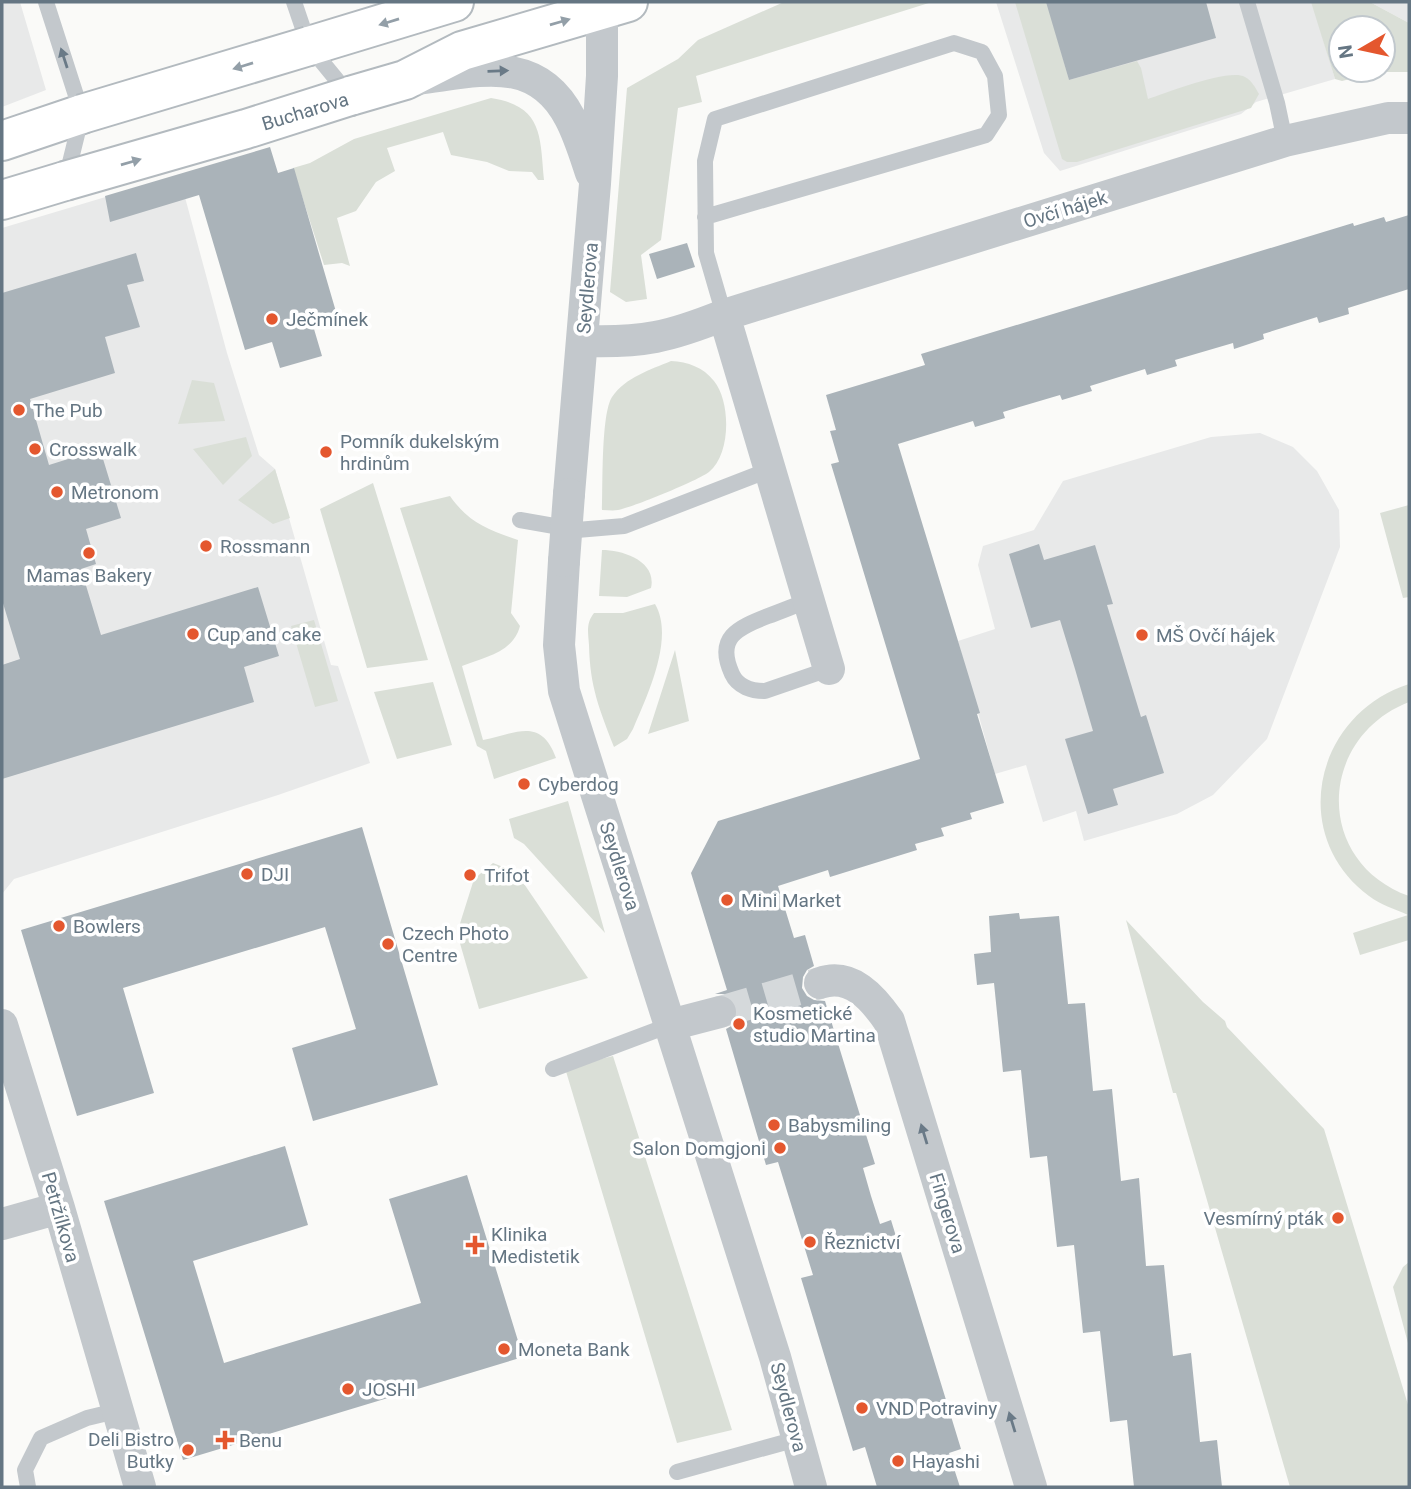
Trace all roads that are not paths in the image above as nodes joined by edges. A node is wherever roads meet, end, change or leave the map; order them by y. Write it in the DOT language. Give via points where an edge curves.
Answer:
graph roads {
  1 [pos="46,2"];
  2 [pos="294,2"];
  3 [pos="454,2"];
  4 [pos="1247,2"];
  5 [pos="611,4"];
  6 [pos="309,46"];
  7 [pos="405,80"];
  8 [pos="350,96"];
  9 [pos="82,114"];
  10 [pos="1409,118"];
  11 [pos="2,141"];
  12 [pos="1285,141"];
  13 [pos="65,181"];
  14 [pos="595,184"];
  15 [pos="2,200"];
  16 [pos="705,217"];
  17 [pos="724,315"];
  18 [pos="583,341"];
  19 [pos="769,470"];
  20 [pos="520,520"];
  21 [pos="810,600"];
  22 [pos="829,669"];
  23 [pos="820,983"];
  24 [pos="720,1012"];
  25 [pos="2,1025"];
  26 [pos="670,1025"];
  27 [pos="553,1069"];
  28 [pos="59,1208"];
  29 [pos="2,1224"];
  30 [pos="116,1411"];
  31 [pos="797,1439"];
  32 [pos="677,1472"];
  33 [pos="28,1487"];
  34 [pos="140,1487"];
  35 [pos="811,1487"];
  36 [pos="1031,1487"];
  9 -- 1 [label="lane, one-way"];
  2 -- 6 [label="lane"];
  3 -- 6 [label="main road, one-way"];
  4 -- 12 [label="lane"];
  7 -- 5 [label="main road, Bucharova, one-way" via="462,51"];
  5 -- 14 [label="street, Seydlerova"];
  6 -- 8 [label="lane"];
  6 -- 9 [label="main road, one-way, bridge"];
  7 -- 8 [label="main road, Bucharova"];
  7 -- 14 [label="street, Seydlerova, one-way" via="504,69 535,80 571,118"];
  13 -- 8 [label="main road, Bucharova, one-way, bridge"];
  9 -- 11 [label="main road"];
  9 -- 13 [label="lane"];
  10 -- 12 [label="street, Ovčí hájek" via="1388,118"];
  12 -- 17 [label="street, Ovčí hájek"];
  13 -- 15 [label="main road, Bucharova"];
  14 -- 18 [label="street, Seydlerova"];
  16 -- 16 [label="lane" via="705,161 715,119 954,43 982,52 995,76 999,115 986,135"];
  16 -- 17 [label="lane" via="706,253"];
  17 -- 18 [label="street, Ovčí hájek" via="654,339"];
  17 -- 19 [label="street"];
  18 -- 26 [label="street, Seydlerova, bridge" via="559,645 564,691"];
  19 -- 20 [label="lane" via="624,526 577,530"];
  19 -- 21 [label="street"];
  21 -- 22 [label="street"];
  21 -- 22 [label="lane" via="741,626 727,645 729,667 735,680 756,691"];
  36 -- 23 [label="street, Fingerova, one-way" via="889,1021 872,997 849,982"];
  24 -- 26 [label="street"];
  25 -- 28 [label="street, Petržílkova"];
  26 -- 27 [label="lane"];
  26 -- 31 [label="street, Seydlerova"];
  28 -- 29 [label="street"];
  28 -- 30 [label="street, Petržílkova"];
  30 -- 33 [label="lane" via="41,1438 25,1470"];
  30 -- 34 [label="street, Petržílkova"];
  31 -- 32 [label="lane"];
  31 -- 35 [label="street, Seydlerova"];
}
